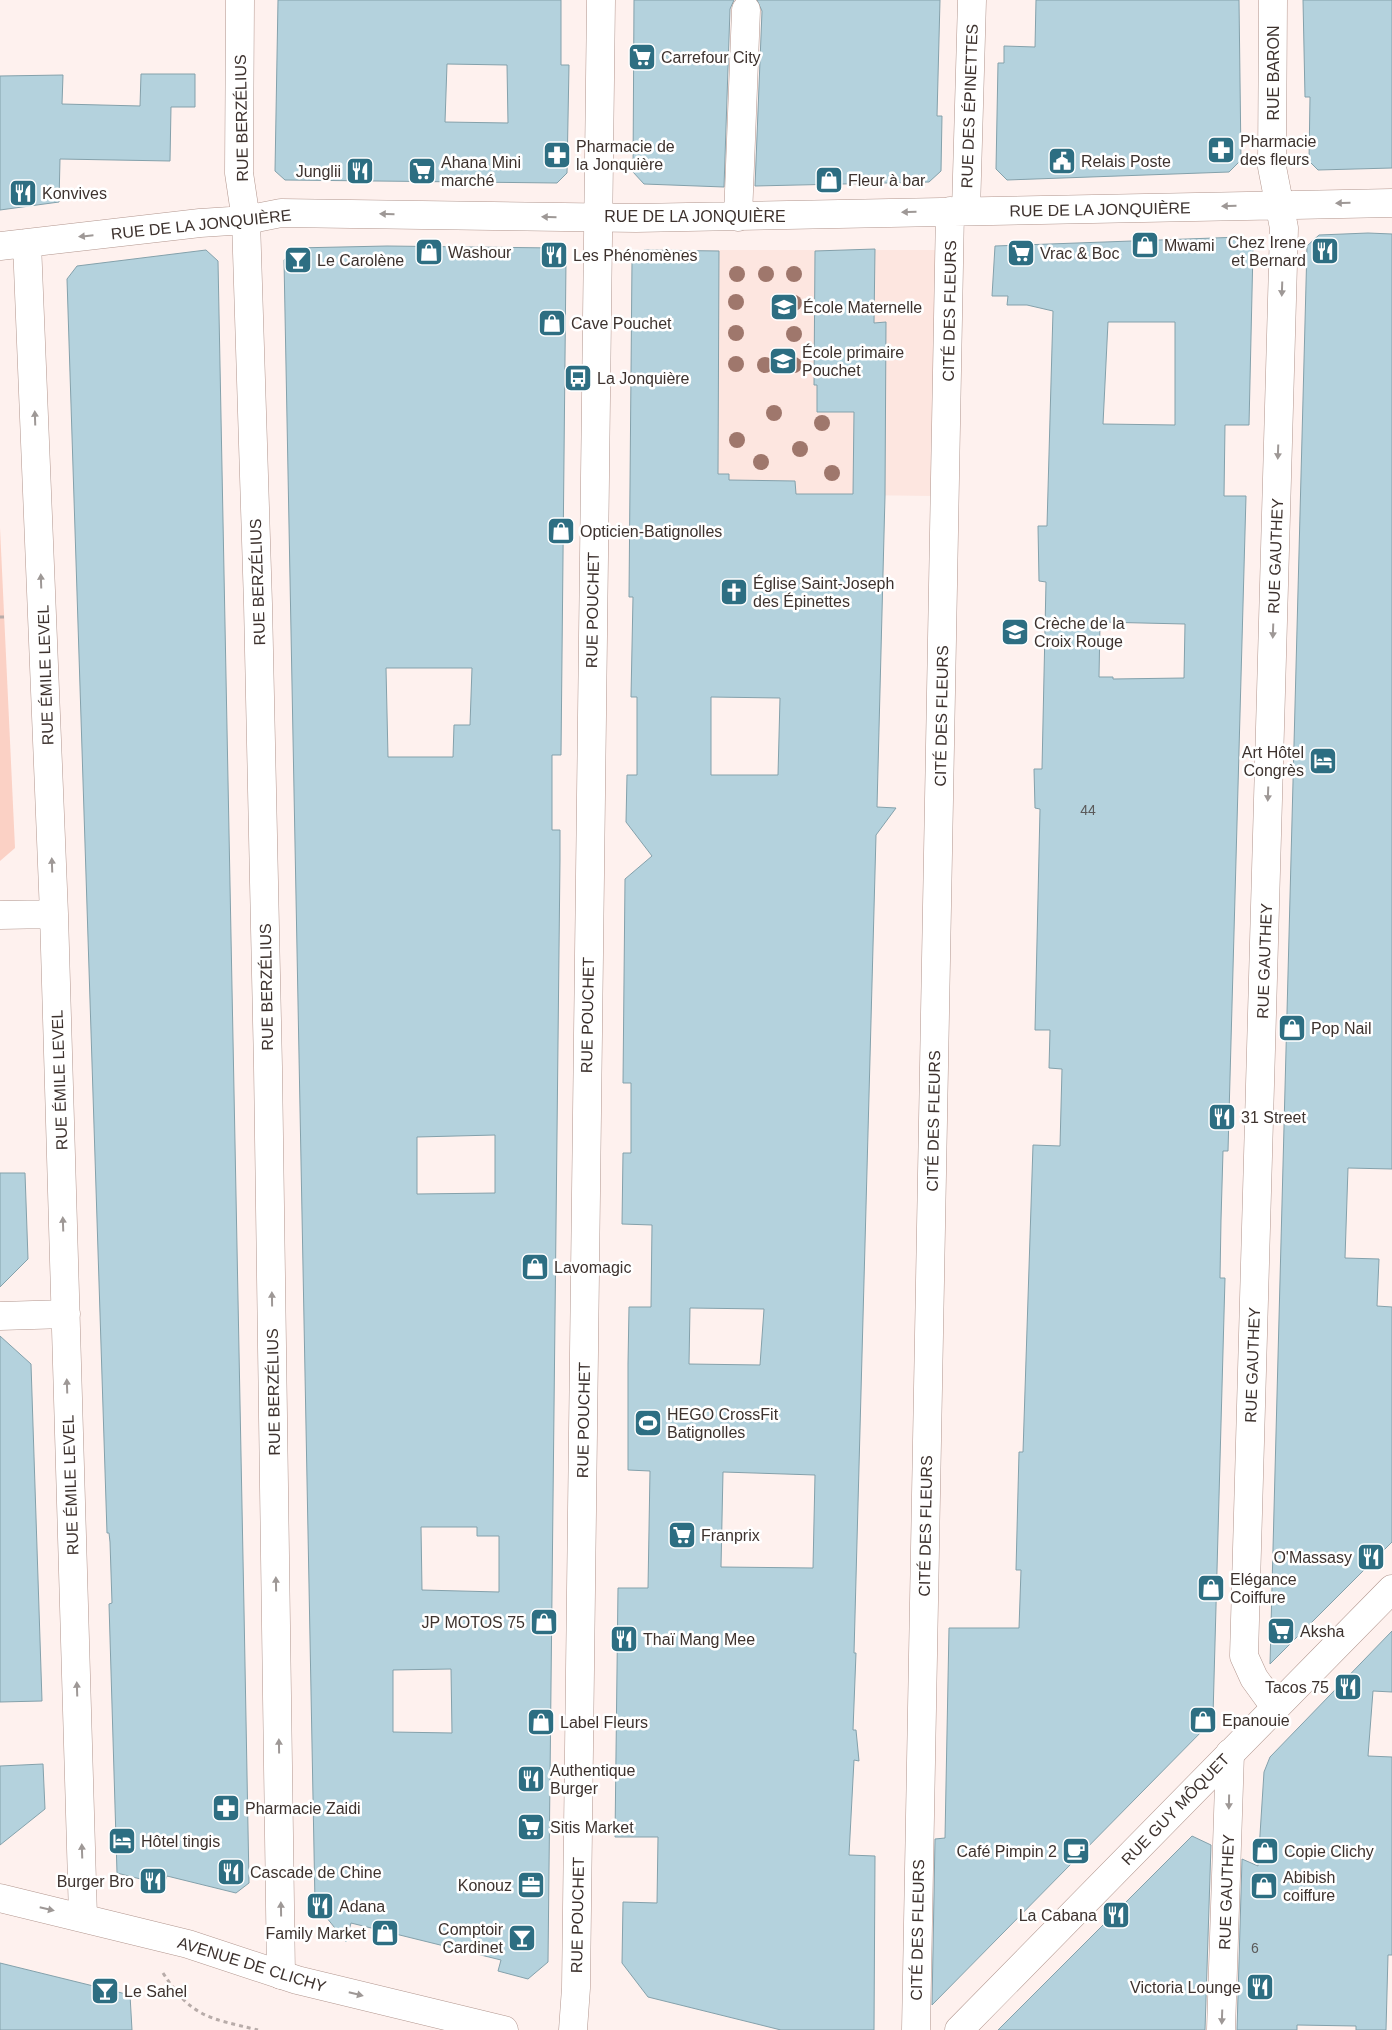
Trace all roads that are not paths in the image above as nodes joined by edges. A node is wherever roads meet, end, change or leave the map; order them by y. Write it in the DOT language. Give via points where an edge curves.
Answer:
graph roads {
  1 [pos="240,0"];
  2 [pos="601,0"];
  3 [pos="972,0"];
  4 [pos="1273,0"];
  5 [pos="746,10"];
  6 [pos="1392,202"];
  7 [pos="1278,206"];
  8 [pos="958,211"];
  9 [pos="598,217"];
  10 [pos="738,217"];
  11 [pos="246,220"];
  12 [pos="27,243"];
  13 [pos="0,246"];
  14 [pos="54,914"];
  15 [pos="0,915"];
  16 [pos="66,1314"];
  17 [pos="0,1316"];
  18 [pos="1392,1589"];
  19 [pos="1275,1707"];
  20 [pos="1230,1753"];
  21 [pos="0,1898"];
  22 [pos="83,1917"];
  23 [pos="281,1975"];
  24 [pos="504,2030"];
  25 [pos="573,2030"];
  26 [pos="916,2030"];
  27 [pos="959,2030"];
  28 [pos="1221,2030"];
  1 -- 11 [label="street, RUE BERZÉLIUS" via="239,174"];
  2 -- 9 [label="street, RUE POUCHET"];
  3 -- 8 [label="street, RUE DES ÉPINETTES"];
  4 -- 7 [label="street, RUE BARON" via="1272,167"];
  5 -- 10 [label="street"];
  6 -- 7 [label="street, RUE DE LA JONQUIÈRE, one-way"];
  7 -- 8 [label="street, RUE DE LA JONQUIÈRE, one-way"];
  7 -- 19 [label="street, RUE GAUTHEY, one-way" via="1284,228 1244,1656 1254,1678"];
  8 -- 10 [label="street, RUE DE LA JONQUIÈRE, one-way"];
  8 -- 26 [label="street, CITÉ DES FLEURS"];
  9 -- 10 [label="street, RUE DE LA JONQUIÈRE"];
  9 -- 11 [label="street, RUE DE LA JONQUIÈRE, one-way" via="281,213"];
  9 -- 25 [label="street, RUE POUCHET"];
  11 -- 12 [label="street, RUE DE LA JONQUIÈRE, one-way"];
  23 -- 11 [label="street, RUE BERZÉLIUS, one-way" via="268,1057"];
  12 -- 13 [label="street, RUE DE LA JONQUIÈRE"];
  14 -- 12 [label="street, RUE ÉMILE LEVEL, one-way"];
  14 -- 15 [label="street"];
  16 -- 14 [label="street, RUE ÉMILE LEVEL, one-way"];
  16 -- 17 [label="street"];
  22 -- 16 [label="street, RUE ÉMILE LEVEL, one-way"];
  18 -- 19 [label="street, RUE GUY MÔQUET"];
  19 -- 20 [label="street, RUE GUY MÔQUET"];
  20 -- 27 [label="street, RUE GUY MÔQUET"];
  20 -- 28 [label="street, RUE GAUTHEY, one-way"];
  21 -- 22 [label="street, AVENUE DE CLICHY, one-way"];
  22 -- 23 [label="street, AVENUE DE CLICHY" via="188,1944"];
  23 -- 24 [label="street, AVENUE DE CLICHY, one-way"];
}
